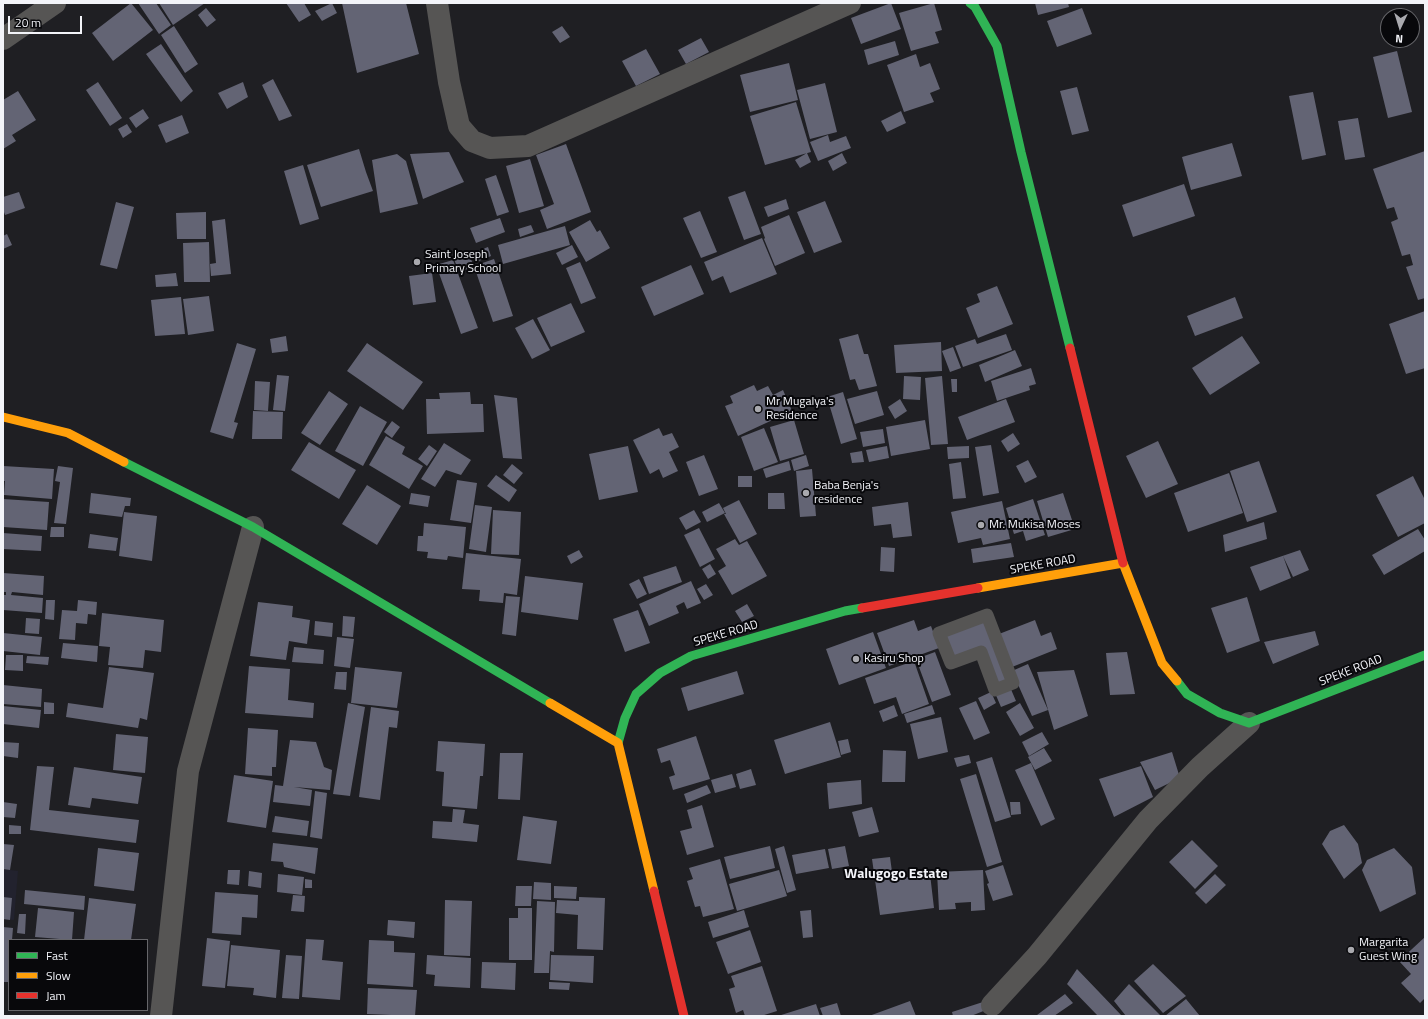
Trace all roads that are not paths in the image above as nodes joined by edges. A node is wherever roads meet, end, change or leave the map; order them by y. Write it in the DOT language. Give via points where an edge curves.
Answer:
graph roads {
  1 [pos="55,3"];
  2 [pos="437,3"];
  3 [pos="850,3"];
  4 [pos="970,3"];
  5 [pos="3,39"];
  6 [pos="3,417"];
  7 [pos="253,527"];
  8 [pos="1123,564"];
  9 [pos="987,615"];
  10 [pos="1425,655"];
  11 [pos="1248,724"];
  12 [pos="618,743"];
  13 [pos="992,1005"];
  14 [pos="161,1016"];
  15 [pos="684,1016"];
  1 -- 5 [label="street"];
  2 -- 3 [label="street" via="449,82 459,126 472,141 490,148 528,146"];
  4 -- 8 [label="street" via="975,7 997,46"];
  6 -- 7 [label="street" via="68,433"];
  7 -- 12 [label="street"];
  7 -- 14 [label="street" via="188,771"];
  8 -- 11 [label="street" via="1162,663 1187,694 1220,713"];
  8 -- 12 [label="street, SPEKE ROAD" via="845,611 691,656 660,673 636,694"];
  9 -- 9 [label="lane" via="939,633 951,663 981,652 995,690 1013,683"];
  10 -- 11 [label="street, SPEKE ROAD"];
  11 -- 13 [label="street" via="1200,767 1148,820 1037,956"];
  12 -- 15 [label="street"];
}
